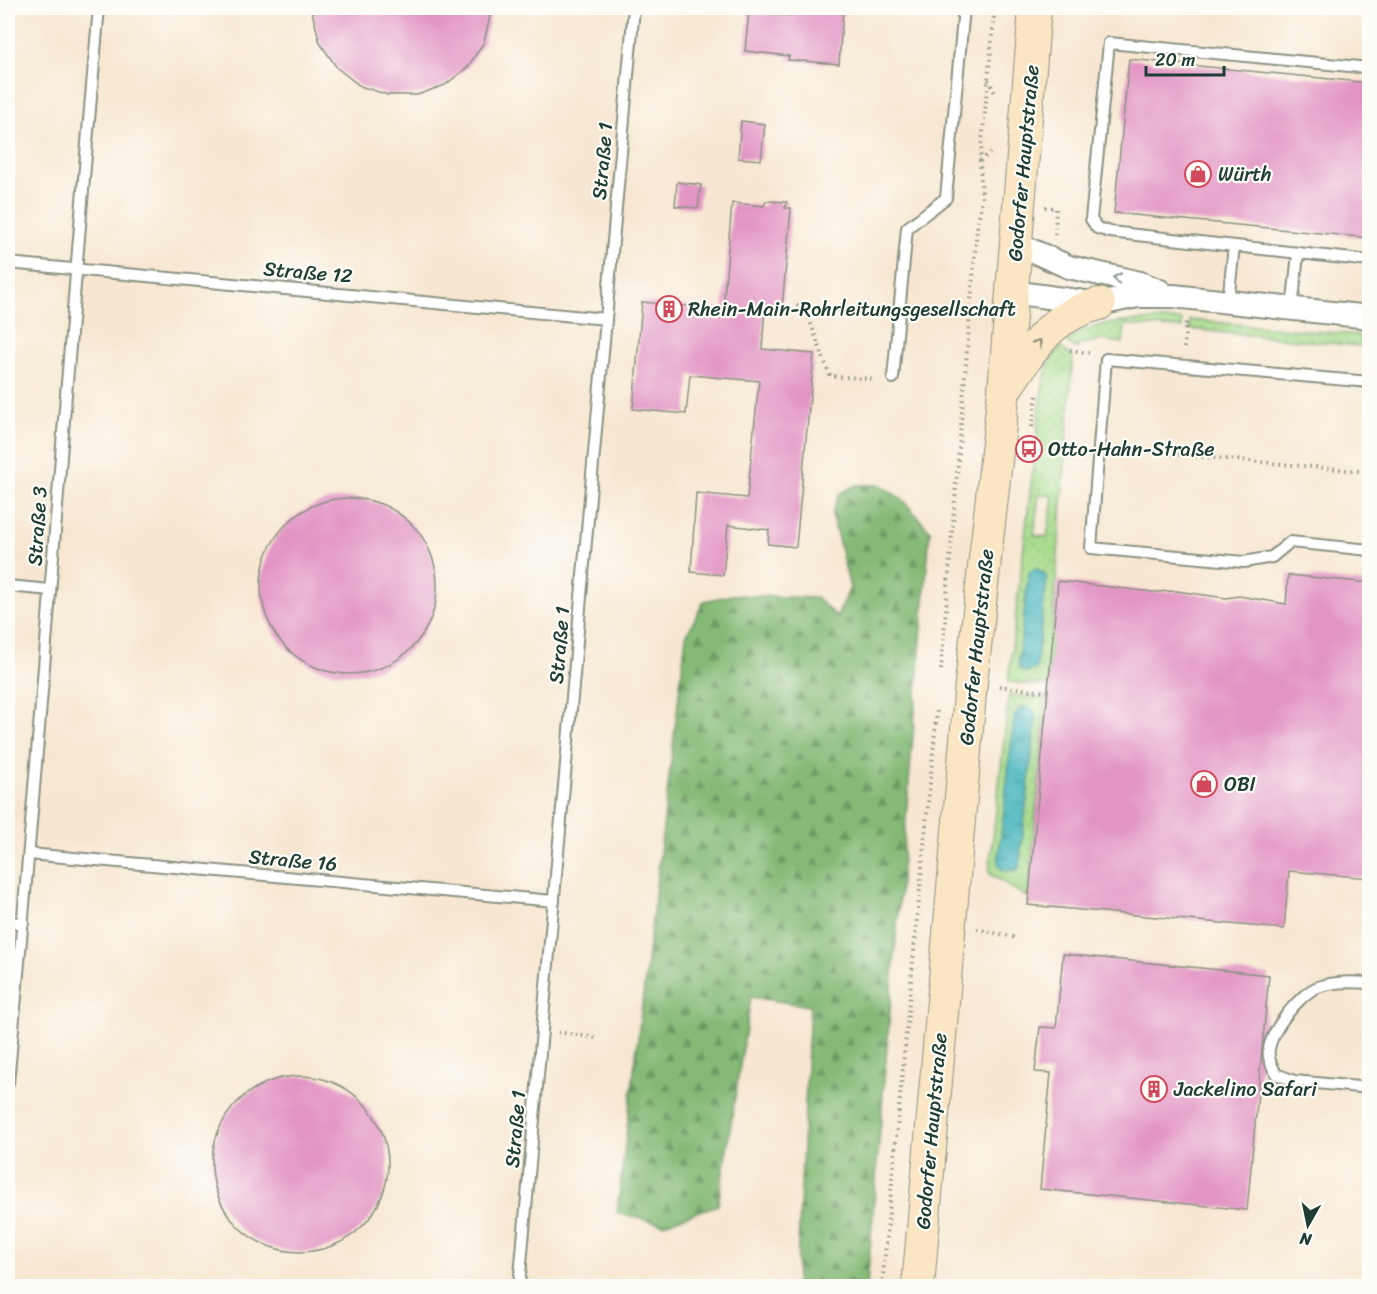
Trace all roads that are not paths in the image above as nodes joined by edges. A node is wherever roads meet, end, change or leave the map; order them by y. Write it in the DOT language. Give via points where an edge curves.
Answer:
graph roads {
  1 [pos="99,8"];
  2 [pos="634,8"];
  3 [pos="964,8"];
  4 [pos="1035,8"];
  5 [pos="1370,68"];
  6 [pos="1017,244"];
  7 [pos="1234,246"];
  8 [pos="1298,254"];
  9 [pos="1370,261"];
  10 [pos="8,263"];
  11 [pos="75,268"];
  12 [pos="1012,292"];
  13 [pos="1173,296"];
  14 [pos="1228,302"];
  15 [pos="1099,304"];
  16 [pos="1292,309"];
  17 [pos="1370,317"];
  18 [pos="606,319"];
  19 [pos="893,378"];
  20 [pos="1370,382"];
  21 [pos="1004,390"];
  22 [pos="1370,550"];
  23 [pos="8,586"];
  24 [pos="50,590"];
  25 [pos="29,854"];
  26 [pos="554,901"];
  27 [pos="8,922"];
  28 [pos="23,923"];
  29 [pos="1370,983"];
  30 [pos="8,1083"];
  31 [pos="1370,1088"];
  32 [pos="519,1287"];
  33 [pos="918,1287"];
  1 -- 11 [label="lane, Straße 3"];
  2 -- 18 [label="lane, Straße 1"];
  3 -- 19 [label="lane" via="946,198 907,228"];
  4 -- 6 [label="main road, Godorfer Hauptstraße"];
  5 -- 7 [label="lane" via="1108,43 1091,219 1097,228 1110,232"];
  6 -- 12 [label="main road, Godorfer Hauptstraße"];
  13 -- 6 [label="street, one-way" via="1140,283 1069,267"];
  7 -- 8 [label="lane"];
  7 -- 14 [label="lane"];
  8 -- 9 [label="lane"];
  8 -- 16 [label="lane"];
  10 -- 11 [label="lane, Straße 12"];
  11 -- 18 [label="lane, Straße 12"];
  11 -- 24 [label="lane, Straße 3"];
  12 -- 15 [label="street"];
  12 -- 21 [label="main road, Godorfer Hauptstraße"];
  13 -- 14 [label="street"];
  13 -- 15 [label="street" via="1138,296"];
  14 -- 16 [label="street"];
  21 -- 15 [label="main road, one-way" via="1049,328 1078,309"];
  16 -- 17 [label="street"];
  18 -- 26 [label="lane, Straße 1"];
  20 -- 22 [label="lane" via="1106,359 1091,548 1244,562 1272,557 1290,542"];
  21 -- 33 [label="main road, Godorfer Hauptstraße" via="971,683"];
  23 -- 24 [label="lane"];
  24 -- 25 [label="lane, Straße 3"];
  25 -- 26 [label="lane, Straße 16"];
  25 -- 28 [label="lane, Straße 3"];
  26 -- 32 [label="lane, Straße 1"];
  27 -- 28 [label="lane"];
  28 -- 30 [label="lane, Straße 3"];
  29 -- 31 [label="lane" via="1317,987 1284,1018 1272,1038 1269,1056 1276,1074 1294,1081"];
}
